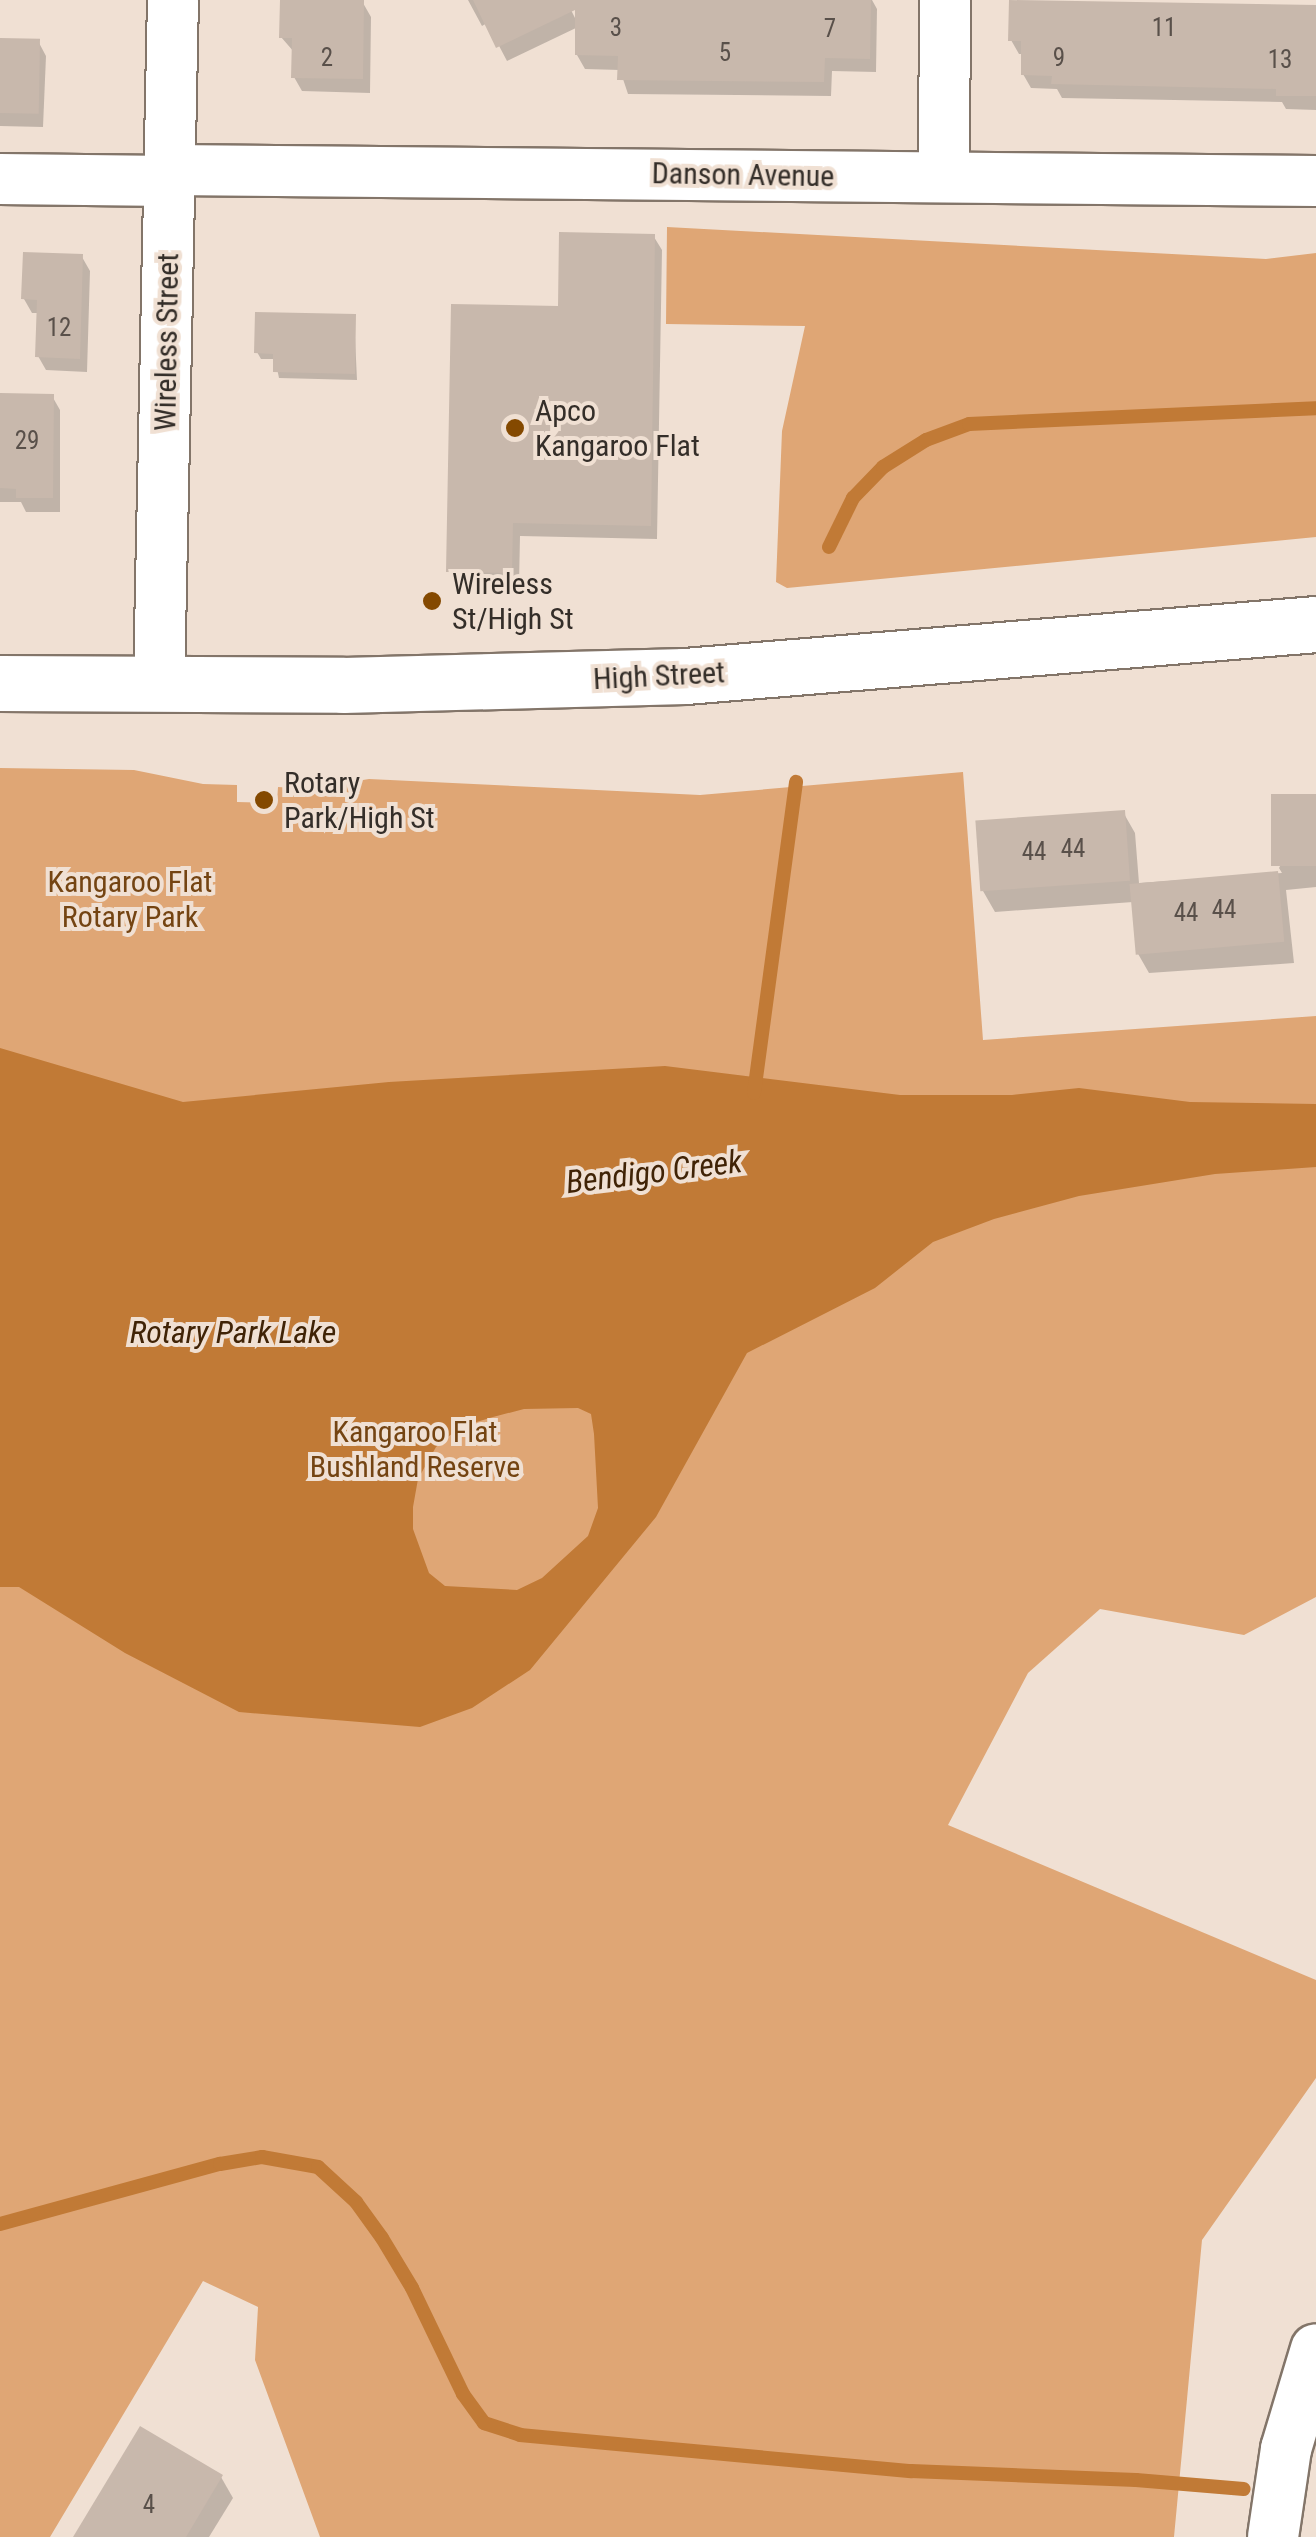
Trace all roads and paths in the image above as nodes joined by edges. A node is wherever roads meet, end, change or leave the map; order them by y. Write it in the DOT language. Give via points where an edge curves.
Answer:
graph roads {
  1 [pos="173,0"];
  2 [pos="945,0"];
  3 [pos="170,176"];
  4 [pos="944,177"];
  5 [pos="0,179"];
  6 [pos="1316,180"];
  7 [pos="1316,624"];
  8 [pos="0,683"];
  9 [pos="160,684"];
  10 [pos="1316,2349"];
  11 [pos="1273,2537"];
  1 -- 3 [label="street, Wireless Street"];
  2 -- 4 [label="street"];
  3 -- 4 [label="street, Danson Avenue"];
  3 -- 5 [label="street, Danson Avenue"];
  3 -- 9 [label="street, Wireless Street"];
  4 -- 6 [label="street, Danson Avenue"];
  7 -- 9 [label="highway, High Street" via="685,676"];
  8 -- 9 [label="highway, High Street"];
  10 -- 11 [label="street" via="1286,2450"];
}
